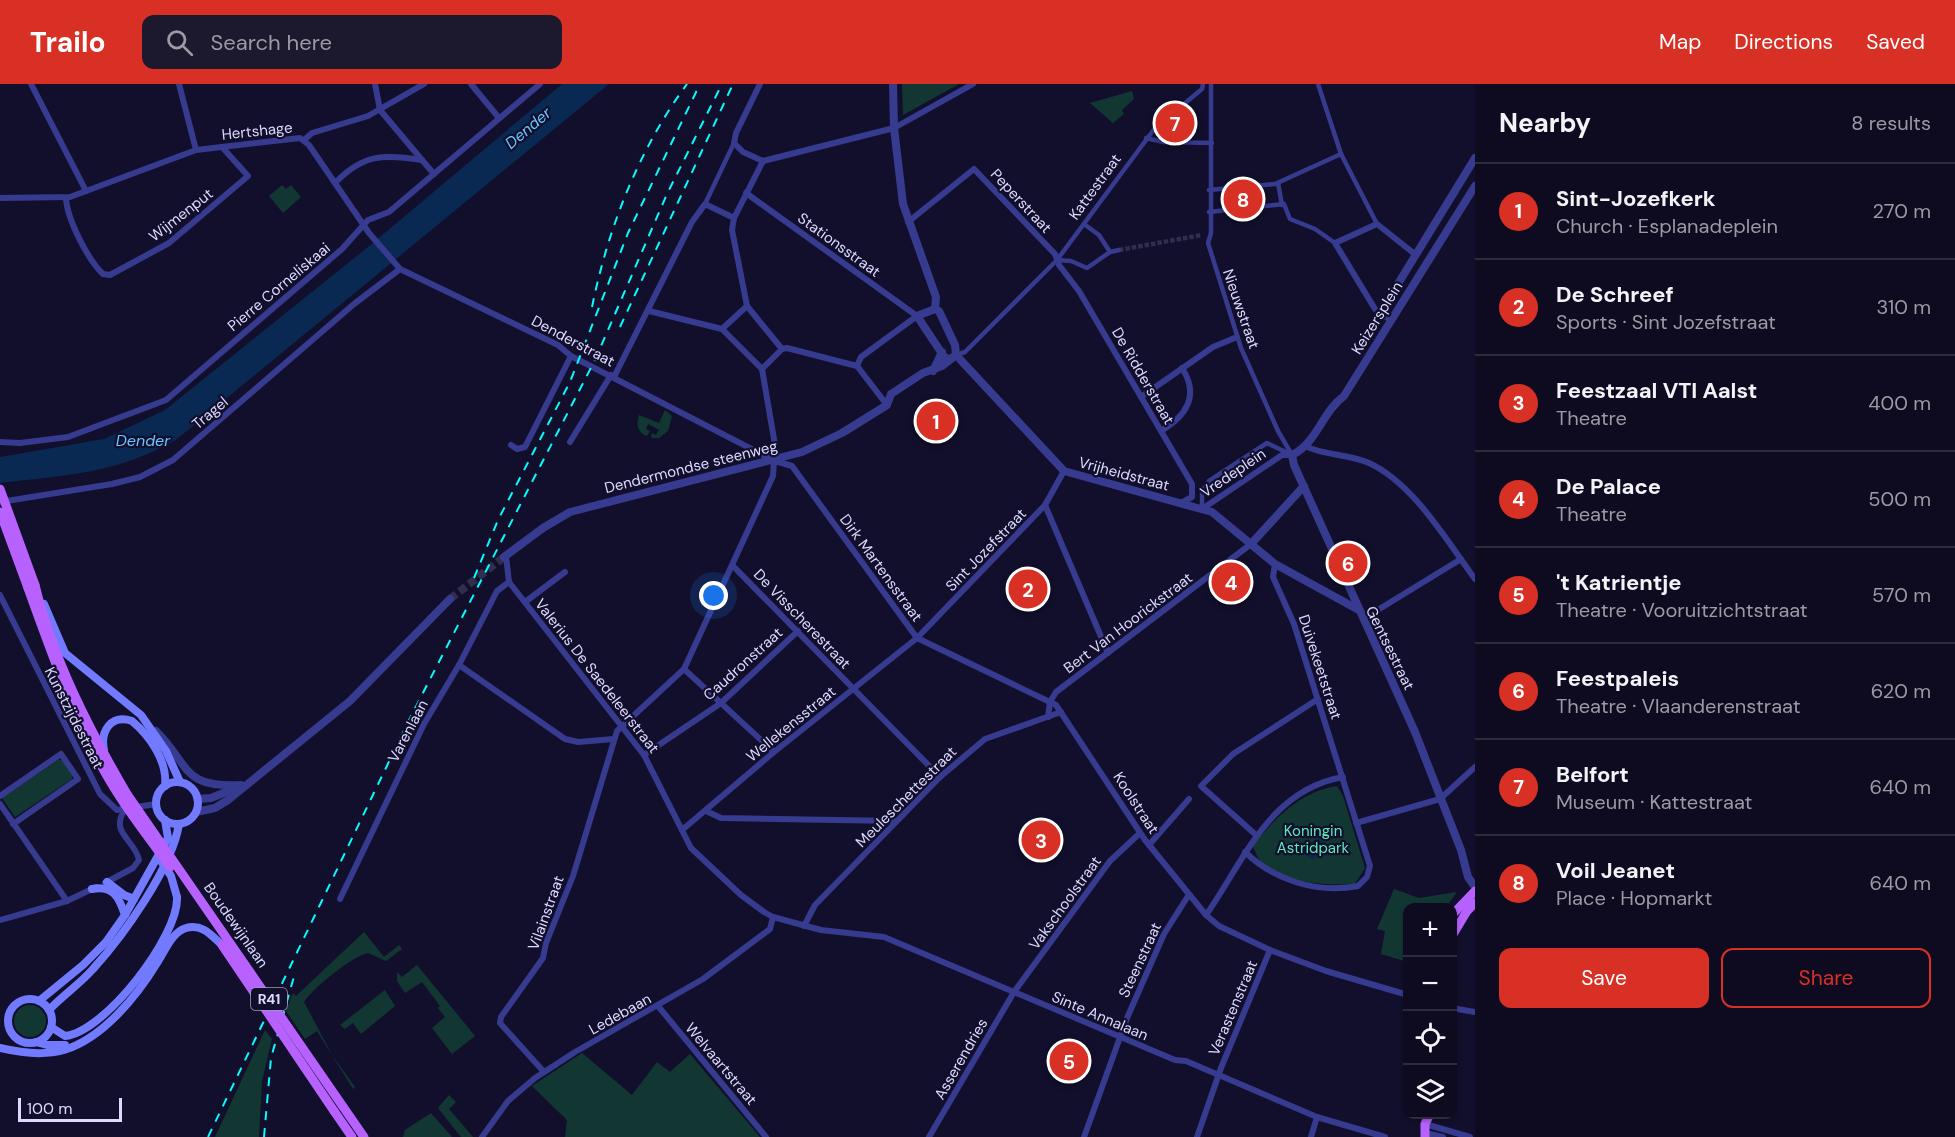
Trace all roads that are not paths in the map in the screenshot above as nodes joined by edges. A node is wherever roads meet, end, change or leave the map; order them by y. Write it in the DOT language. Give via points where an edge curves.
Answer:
graph roads {
  1 [pos="31,84"];
  2 [pos="179,84"];
  3 [pos="375,84"];
  4 [pos="424,84"];
  5 [pos="471,84"];
  6 [pos="540,84"];
  7 [pos="760,84"];
  8 [pos="893,84"];
  9 [pos="973,84"];
  10 [pos="1203,84"];
  11 [pos="1211,84"];
  12 [pos="1318,84"];
  13 [pos="380,110"];
  14 [pos="499,118"];
  15 [pos="894,128"];
  16 [pos="1146,138"];
  17 [pos="304,140"];
  18 [pos="734,143"];
  19 [pos="1212,143"];
  20 [pos="222,147"];
  21 [pos="196,150"];
  22 [pos="1341,154"];
  23 [pos="1475,158"];
  24 [pos="422,160"];
  25 [pos="763,161"];
  26 [pos="434,174"];
  27 [pos="335,183"];
  28 [pos="1278,183"];
  29 [pos="1475,186"];
  30 [pos="1209,190"];
  31 [pos="86,191"];
  32 [pos="746,193"];
  33 [pos="0,198"];
  34 [pos="66,198"];
  35 [pos="705,204"];
  36 [pos="1282,205"];
  37 [pos="1209,212"];
  38 [pos="734,218"];
  39 [pos="908,222"];
  40 [pos="1084,224"];
  41 [pos="1377,224"];
  42 [pos="363,225"];
  43 [pos="1211,233"];
  44 [pos="1202,235"];
  45 [pos="1335,243"];
  46 [pos="1119,250"];
  47 [pos="1110,252"];
  48 [pos="1416,255"];
  49 [pos="1057,260"];
  50 [pos="400,269"];
  51 [pos="747,306"];
  52 [pos="934,309"];
  53 [pos="649,311"];
  54 [pos="917,316"];
  55 [pos="1388,318"];
  56 [pos="722,330"];
  57 [pos="1237,337"];
  58 [pos="782,349"];
  59 [pos="942,352"];
  60 [pos="572,356"];
  61 [pos="953,357"];
  62 [pos="857,366"];
  63 [pos="1182,368"];
  64 [pos="762,369"];
  65 [pos="933,371"];
  66 [pos="612,376"];
  67 [pos="1141,397"];
  68 [pos="887,405"];
  69 [pos="1161,431"];
  70 [pos="0,442"];
  71 [pos="570,442"];
  72 [pos="511,446"];
  73 [pos="1306,446"];
  74 [pos="1293,455"];
  75 [pos="775,461"];
  76 [pos="1064,471"];
  77 [pos="1304,486"];
  78 [pos="0,489"];
  79 [pos="0,502"];
  80 [pos="1181,503"];
  81 [pos="1046,506"];
  82 [pos="1202,508"];
  83 [pos="0,512"];
  84 [pos="1251,544"];
  85 [pos="505,557"];
  86 [pos="1461,559"];
  87 [pos="1275,564"];
  88 [pos="733,566"];
  89 [pos="565,572"];
  90 [pos="1475,579"];
  91 [pos="509,582"];
  92 [pos="32,586"];
  93 [pos="0,595"];
  94 [pos="450,599"];
  95 [pos="525,602"];
  96 [pos="1357,609"];
  97 [pos="1363,620"];
  98 [pos="798,632"];
  99 [pos="917,638"];
  100 [pos="1108,653"];
  101 [pos="459,665"];
  102 [pos="684,669"];
  103 [pos="854,689"];
  104 [pos="1318,699"];
  105 [pos="1050,702"];
  106 [pos="721,703"];
  107 [pos="1061,712"];
  108 [pos="1048,717"];
  109 [pos="621,726"];
  110 [pos="153,729"];
  111 [pos="614,739"];
  112 [pos="774,752"];
  113 [pos="644,755"];
  114 [pos="106,758"];
  115 [pos="1475,767"];
  116 [pos="256,777"];
  117 [pos="940,777"];
  118 [pos="1343,777"];
  119 [pos="180,782"];
  120 [pos="241,785"];
  121 [pos="165,786"];
  122 [pos="0,796"];
  123 [pos="197,799"];
  124 [pos="1189,799"];
  125 [pos="1440,799"];
  126 [pos="0,804"];
  127 [pos="156,804"];
  128 [pos="124,811"];
  129 [pos="706,811"];
  130 [pos="196,812"];
  131 [pos="165,820"];
  132 [pos="896,821"];
  133 [pos="1356,823"];
  134 [pos="13,824"];
  135 [pos="179,824"];
  136 [pos="682,830"];
  137 [pos="1140,833"];
  138 [pos="1256,835"];
  139 [pos="1149,845"];
  140 [pos="153,847"];
  141 [pos="1245,852"];
  142 [pos="107,882"];
  143 [pos="1475,887"];
  144 [pos="92,889"];
  145 [pos="1475,891"];
  146 [pos="1188,896"];
  147 [pos="134,899"];
  148 [pos="340,899"];
  149 [pos="66,901"];
  150 [pos="1475,903"];
  151 [pos="1457,910"];
  152 [pos="125,915"];
  153 [pos="1206,915"];
  154 [pos="773,917"];
  155 [pos="0,920"];
  156 [pos="804,926"];
  157 [pos="1457,928"];
  158 [pos="222,945"];
  159 [pos="1270,950"];
  160 [pos="1014,992"];
  161 [pos="1403,994"];
  162 [pos="39,1000"];
  163 [pos="658,1006"];
  164 [pos="1457,1009"];
  165 [pos="49,1010"];
  166 [pos="1475,1012"];
  167 [pos="4,1020"];
  168 [pos="51,1027"];
  169 [pos="10,1030"];
  170 [pos="0,1032"];
  171 [pos="1120,1038"];
  172 [pos="36,1042"];
  173 [pos="79,1042"];
  174 [pos="0,1048"];
  175 [pos="544,1072"];
  176 [pos="1219,1076"];
  177 [pos="1317,1116"];
  178 [pos="1425,1131"];
  179 [pos="352,1137"];
  180 [pos="364,1137"];
  181 [pos="482,1137"];
  182 [pos="766,1137"];
  183 [pos="929,1137"];
  184 [pos="1084,1137"];
  185 [pos="1197,1137"];
  186 [pos="1311,1137"];
  187 [pos="1385,1137"];
  188 [pos="1443,1137"];
  189 [pos="1470,1137"];
  1 -- 31 [label="street"];
  2 -- 21 [label="street"];
  3 -- 13 [label="street"];
  4 -- 13 [label="street, Hertshage"];
  5 -- 14 [label="street"];
  6 -- 14 [label="street, Pierre Corneliskaai"];
  7 -- 18 [label="street"];
  8 -- 15 [label="street"];
  9 -- 15 [label="street"];
  10 -- 16 [label="street, Kattestraat"];
  11 -- 19 [label="street, Nieuwstraat"];
  12 -- 22 [label="street"];
  13 -- 17 [label="street, Hertshage" via="312,133"];
  13 -- 24 [label="street"];
  14 -- 26 [label="street, Pierre Corneliskaai"];
  15 -- 25 [label="street"];
  15 -- 39 [label="street"];
  16 -- 19 [label="street"];
  16 -- 40 [label="street, Kattestraat"];
  17 -- 20 [label="street, Hertshage" via="289,138"];
  17 -- 27 [label="street, Denderstraat"];
  18 -- 25 [label="street"];
  18 -- 35 [label="street"];
  19 -- 30 [label="street, Nieuwstraat"];
  20 -- 21 [label="street, Hertshage"];
  20 -- 34 [label="street, Wijmenput" via="248,176 169,243 108,275 92,262 67,210"];
  21 -- 31 [label="street, Hertshage"];
  22 -- 28 [label="street"];
  22 -- 41 [label="street"];
  23 -- 48 [label="street, Keizersplein"];
  24 -- 26 [label="street"];
  24 -- 27 [label="street" via="370,159 357,164"];
  25 -- 32 [label="street"];
  26 -- 42 [label="street, Pierre Corneliskaai" via="389,212"];
  27 -- 42 [label="street, Denderstraat"];
  28 -- 30 [label="street"];
  28 -- 36 [label="street"];
  29 -- 55 [label="street, Keizersplein"];
  30 -- 37 [label="street, Nieuwstraat"];
  31 -- 34 [label="street, Hertshage"];
  32 -- 38 [label="street"];
  32 -- 54 [label="street, Stationsstraat"];
  33 -- 34 [label="street, Hertshage"];
  35 -- 38 [label="street"];
  35 -- 53 [label="street" via="692,222"];
  36 -- 37 [label="street"];
  36 -- 45 [label="street" via="1290,219"];
  37 -- 43 [label="street, Nieuwstraat"];
  38 -- 51 [label="street" via="732,230"];
  39 -- 49 [label="street, Peperstraat" via="974,169"];
  39 -- 52 [label="street" via="936,297"];
  40 -- 47 [label="street" via="1099,235"];
  40 -- 49 [label="street, Kattestraat"];
  41 -- 45 [label="street"];
  41 -- 48 [label="street"];
  42 -- 50 [label="street, Denderstraat"];
  42 -- 70 [label="street, Pierre Corneliskaai" via="342,249 166,400 68,437"];
  43 -- 44 [label="street"];
  43 -- 57 [label="street, Nieuwstraat" via="1211,256"];
  45 -- 55 [label="street" via="1375,309"];
  46 -- 47 [label="street"];
  47 -- 49 [label="street" via="1087,268"];
  48 -- 55 [label="street, Keizersplein" via="1382,310"];
  49 -- 61 [label="street, Kattestraat" via="965,352"];
  49 -- 67 [label="street, De Ridderstraat"];
  50 -- 60 [label="street, Denderstraat" via="558,345"];
  50 -- 79 [label="street, Tragel" via="173,460 112,484"];
  51 -- 56 [label="street"];
  51 -- 58 [label="street"];
  52 -- 54 [label="street"];
  52 -- 61 [label="street" via="939,311 955,345"];
  53 -- 56 [label="street"];
  53 -- 66 [label="street"];
  54 -- 59 [label="street, Vrijheidstraat"];
  54 -- 62 [label="street" via="861,357"];
  55 -- 73 [label="street, Keizersplein" via="1344,396 1333,404"];
  56 -- 64 [label="street"];
  57 -- 63 [label="street"];
  57 -- 74 [label="street, Nieuwstraat" via="1278,431"];
  58 -- 62 [label="street"];
  58 -- 64 [label="street"];
  59 -- 61 [label="street, Vrijheidstraat" via="945,358"];
  59 -- 65 [label="street"];
  60 -- 66 [label="street, Denderstraat"];
  60 -- 72 [label="street" via="525,447"];
  61 -- 65 [label="street, Dendermondse steenweg"];
  61 -- 76 [label="street, Vrijheidstraat"];
  62 -- 68 [label="street"];
  63 -- 67 [label="street"];
  63 -- 69 [label="street" via="1190,384 1189,403 1179,420"];
  64 -- 75 [label="street" via="776,446"];
  65 -- 68 [label="street, Dendermondse steenweg" via="923,373 891,394"];
  66 -- 71 [label="street"];
  66 -- 75 [label="street, Denderstraat"];
  67 -- 69 [label="street, De Ridderstraat"];
  68 -- 75 [label="street, Dendermondse steenweg" via="829,440"];
  69 -- 80 [label="street, De Ridderstraat" via="1193,486 1192,497"];
  73 -- 74 [label="street, Keizersplein"];
  73 -- 86 [label="street" via="1352,456 1382,469 1406,489"];
  74 -- 77 [label="street"];
  74 -- 82 [label="street, Vredeplein" via="1282,455"];
  74 -- 82 [label="street, Vredeplein" via="1267,443 1209,481 1203,491"];
  75 -- 85 [label="street, Dendermondse steenweg" via="570,512"];
  75 -- 88 [label="street" via="773,476"];
  75 -- 99 [label="street, Dirk Martensstraat" via="792,466"];
  76 -- 80 [label="street, Vrijheidstraat"];
  76 -- 81 [label="street, Sint Jozefstraat"];
  77 -- 84 [label="street"];
  77 -- 96 [label="street"];
  78 -- 92 [label="main road, R41, bridge"];
  80 -- 82 [label="street, Vrijheidstraat"];
  81 -- 99 [label="street, Sint Jozefstraat"];
  81 -- 100 [label="street"];
  82 -- 84 [label="street, Vrijheidstraat" via="1221,517"];
  83 -- 92 [label="main road, R41"];
  84 -- 87 [label="street, Gentsestraat"];
  84 -- 100 [label="street, Bert Van Hoorickstraat"];
  85 -- 91 [label="street"];
  86 -- 90 [label="street"];
  86 -- 97 [label="street"];
  87 -- 96 [label="street, Gentsestraat"];
  87 -- 104 [label="street, Duivekeetstraat" via="1274,577"];
  88 -- 98 [label="street, De Visscherestraat"];
  88 -- 102 [label="street"];
  89 -- 95 [label="street"];
  91 -- 95 [label="street, Valerius De Saedeleerstraat"];
  91 -- 101 [label="street, Varenlaan" via="496,591"];
  92 -- 110 [label="main road" via="43,601 57,640 75,664 126,702"];
  92 -- 114 [label="main road, Boudewijnlaan / R41" via="64,670"];
  92 -- 140 [label="main road, Boudewijnlaan / R41, bridge" via="59,672 89,742"];
  93 -- 128 [label="street, Kunstzijdestraat" via="100,794 117,810"];
  94 -- 116 [label="street" via="350,701"];
  95 -- 109 [label="street, Valerius De Saedeleerstraat"];
  96 -- 97 [label="street, Gentsestraat"];
  97 -- 125 [label="street, Gentsestraat" via="1415,732"];
  98 -- 103 [label="street, De Visscherestraat"];
  98 -- 106 [label="street, Caudronstraat"];
  99 -- 103 [label="street, Wellekensstraat"];
  99 -- 105 [label="street, Dirk Martensstraat"];
  100 -- 105 [label="street, Bert Van Hoorickstraat" via="1056,692"];
  101 -- 111 [label="street" via="565,739"];
  101 -- 148 [label="street, Varenlaan" via="424,724"];
  102 -- 106 [label="street"];
  102 -- 109 [label="street"];
  103 -- 112 [label="street, Wellekensstraat"];
  103 -- 117 [label="street, De Visscherestraat"];
  104 -- 118 [label="street, Duivekeetstraat"];
  104 -- 138 [label="street" via="1233,754 1201,786"];
  105 -- 107 [label="street, Koolstraat"];
  105 -- 108 [label="street"];
  106 -- 112 [label="street"];
  106 -- 113 [label="street, Caudronstraat"];
  107 -- 108 [label="street, Meuleschettestraat"];
  107 -- 137 [label="street, Koolstraat"];
  108 -- 117 [label="street, Meuleschettestraat" via="985,739"];
  109 -- 111 [label="street"];
  109 -- 113 [label="street, Valerius De Saedeleerstraat"];
  110 -- 119 [label="main road"];
  110 -- 120 [label="street" via="197,780 221,786"];
  111 -- 175 [label="street, Vilainstraat" via="543,958 501,1017 500,1023"];
  112 -- 129 [label="street, Wellekensstraat"];
  113 -- 136 [label="street, Valerius De Saedeleerstraat"];
  114 -- 121 [label="main road, Boudewijnlaan" via="104,731 126,719 137,725 160,757"];
  114 -- 180 [label="main road, Boudewijnlaan / R41, bridge" via="150,829"];
  115 -- 125 [label="street"];
  116 -- 120 [label="street"];
  116 -- 130 [label="street" via="219,806"];
  117 -- 132 [label="street, Meuleschettestraat"];
  118 -- 133 [label="street, Duivekeetstraat"];
  118 -- 138 [label="street" via="1298,794"];
  119 -- 121 [label="main road"];
  119 -- 123 [label="main road" via="190,787"];
  120 -- 123 [label="street" via="211,798"];
  121 -- 127 [label="main road"];
  122 -- 134 [label="street" via="61,754 78,779"];
  123 -- 130 [label="main road"];
  124 -- 139 [label="street"];
  125 -- 133 [label="street"];
  125 -- 143 [label="street, Gentsestraat"];
  126 -- 134 [label="street"];
  127 -- 128 [label="street"];
  127 -- 131 [label="main road"];
  128 -- 142 [label="street" via="119,826 139,860 133,868"];
  129 -- 132 [label="street" via="721,818"];
  129 -- 136 [label="street, Wellekensstraat"];
  130 -- 135 [label="main road"];
  131 -- 135 [label="main road"];
  131 -- 147 [label="main road" via="168,838"];
  132 -- 156 [label="street, Meuleschettestraat" via="815,905"];
  133 -- 141 [label="street, Duivekeetstraat" via="1370,866 1367,877 1358,886 1316,886 1287,880 1265,869"];
  134 -- 149 [label="street"];
  135 -- 165 [label="main road" via="176,841 132,920 92,971"];
  136 -- 154 [label="street, Valerius De Saedeleerstraat" via="691,848 741,895"];
  137 -- 139 [label="street, Koolstraat"];
  137 -- 160 [label="street, Vakschoolstraat" via="1110,861"];
  138 -- 141 [label="street"];
  139 -- 146 [label="street, Koolstraat"];
  140 -- 158 [label="main road, Boudewijnlaan / R41, bridge"];
  140 -- 168 [label="main road, Boudewijnlaan, bridge" via="171,876 177,897 171,925 145,969 101,1016 65,1036"];
  141 -- 153 [label="street"];
  142 -- 144 [label="street"];
  142 -- 147 [label="main road"];
  144 -- 149 [label="street"];
  144 -- 152 [label="main road" via="113,892"];
  145 -- 151 [label="main road"];
  146 -- 153 [label="street, Koolstraat"];
  146 -- 171 [label="street, Steenstraat" via="1164,934"];
  147 -- 152 [label="main road"];
  149 -- 155 [label="street"];
  150 -- 157 [label="main road"];
  152 -- 162 [label="main road" via="83,965"];
  153 -- 159 [label="street, Koolstraat" via="1219,926"];
  154 -- 156 [label="street, Valerius De Saedeleerstraat"];
  154 -- 163 [label="street, Ledebaan" via="770,929 703,979"];
  156 -- 160 [label="street, Sinte Annalaan" via="884,937"];
  158 -- 173 [label="main road, Boudewijnlaan" via="202,929 186,928 179,932 135,995"];
  158 -- 179 [label="main road, Boudewijnlaan / R41, bridge"];
  159 -- 161 [label="street, Koolstraat"];
  159 -- 176 [label="street, Verastenstraat"];
  160 -- 171 [label="street, Sinte Annalaan"];
  160 -- 183 [label="street, Asserendries"];
  162 -- 165 [label="main road"];
  162 -- 167 [label="main road" via="23,1000"];
  163 -- 175 [label="street, Ledebaan"];
  163 -- 182 [label="street, Welvaartstraat"];
  164 -- 166 [label="street"];
  165 -- 168 [label="main road"];
  167 -- 169 [label="main road"];
  168 -- 172 [label="main road"];
  169 -- 170 [label="main road"];
  169 -- 172 [label="main road" via="21,1041"];
  171 -- 176 [label="street, Sinte Annalaan"];
  171 -- 184 [label="street, Steenstraat"];
  172 -- 173 [label="main road" via="47,1046"];
  173 -- 174 [label="main road" via="49,1053"];
  175 -- 181 [label="street, Ledebaan" via="515,1093"];
  176 -- 177 [label="street, Sinte Annalaan"];
  176 -- 185 [label="street, Verastenstraat"];
  177 -- 186 [label="street"];
  177 -- 187 [label="street, Sinte Annalaan"];
  178 -- 188 [label="street"];
  178 -- 189 [label="street"];
}
